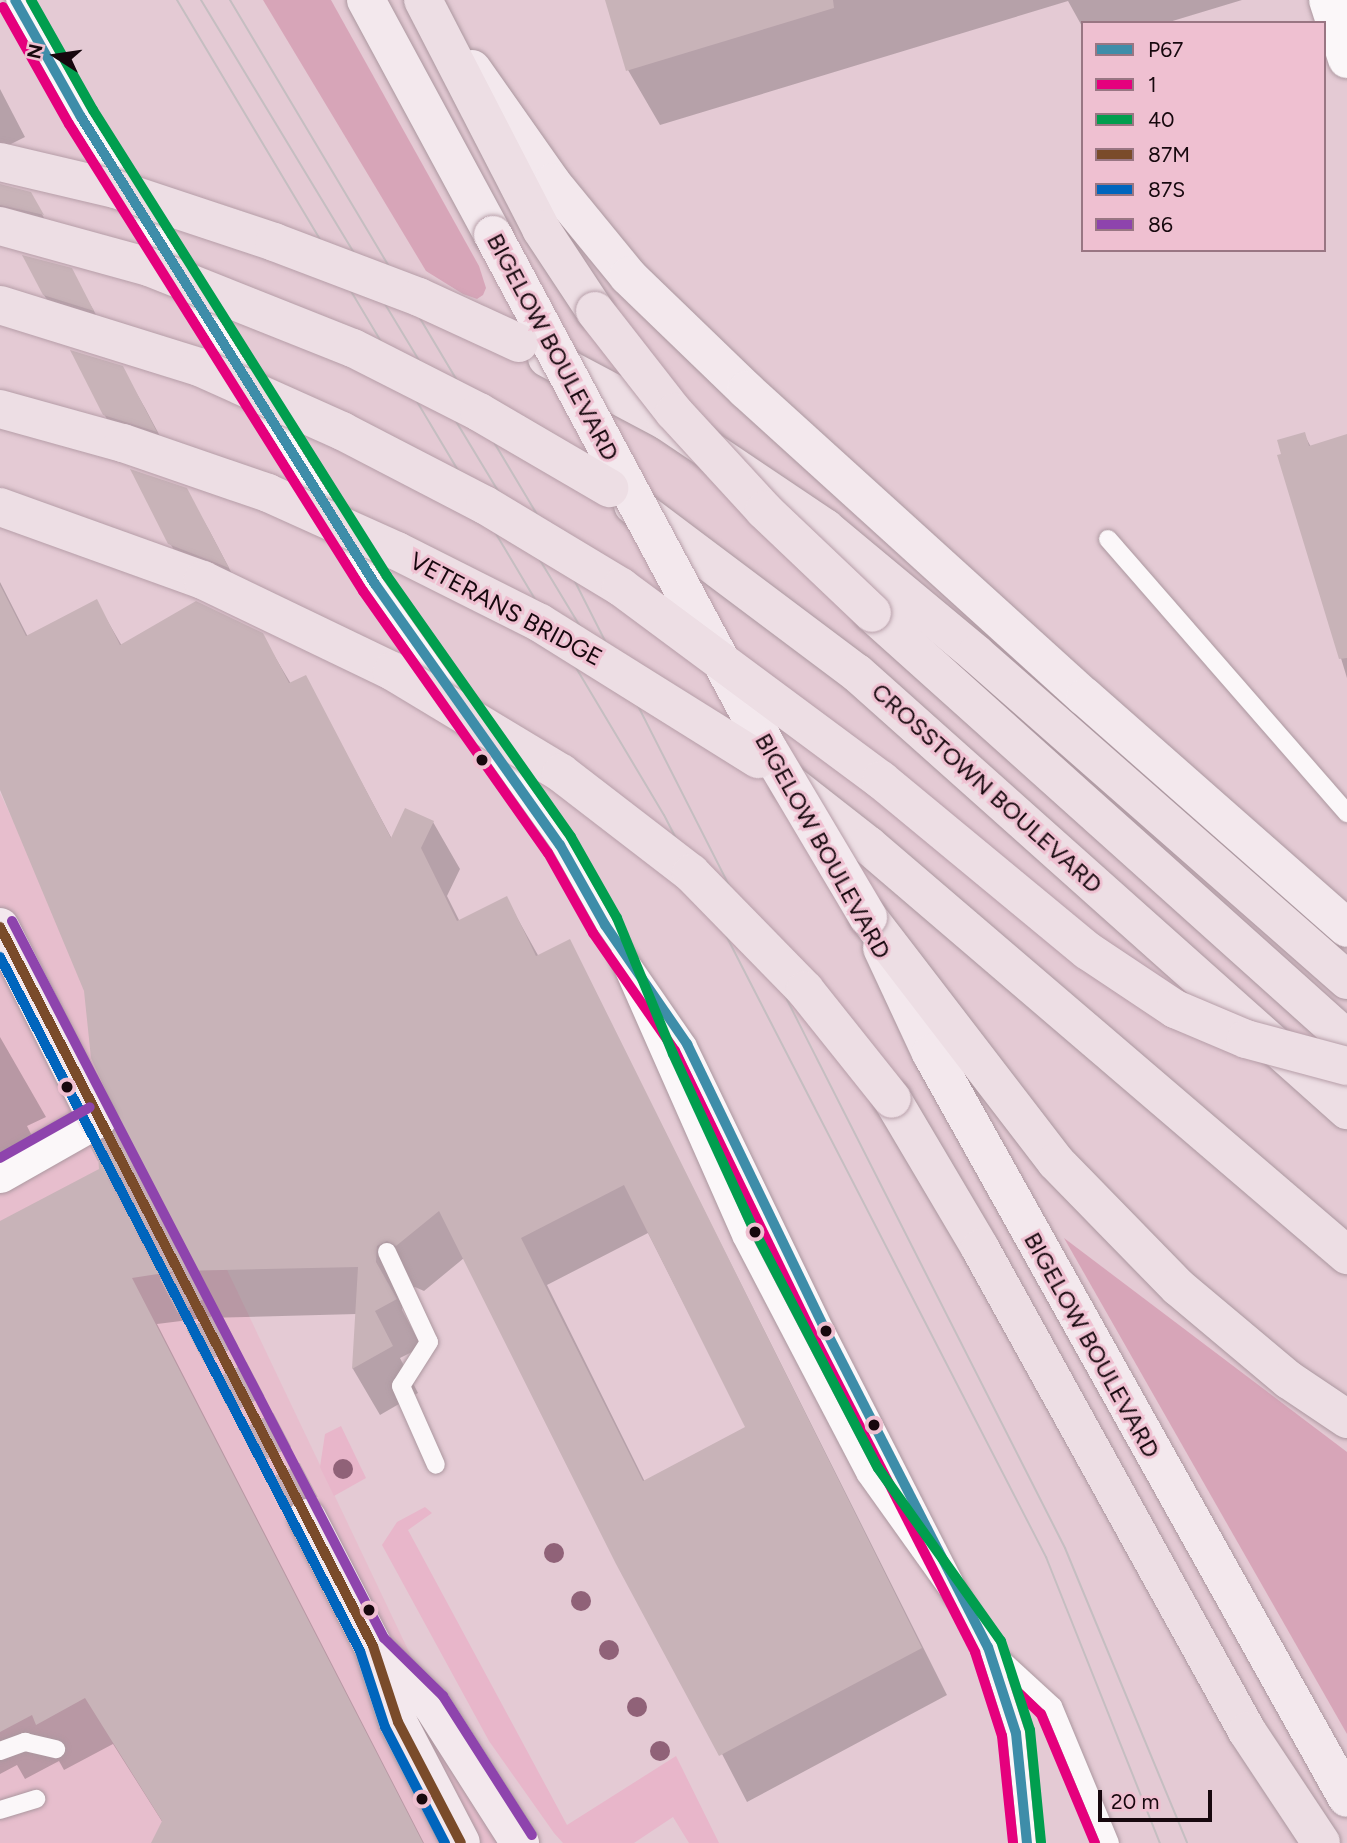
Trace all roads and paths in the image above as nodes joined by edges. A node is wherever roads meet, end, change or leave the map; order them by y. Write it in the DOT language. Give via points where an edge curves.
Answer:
graph roads {
  1 [pos="15,0"];
  2 [pos="366,0"];
  3 [pos="423,0"];
  4 [pos="431,0"];
  5 [pos="1328,0"];
  6 [pos="1347,59"];
  7 [pos="0,162"];
  8 [pos="0,226"];
  9 [pos="0,305"];
  10 [pos="0,410"];
  11 [pos="0,508"];
  12 [pos="1108,538"];
  13 [pos="1347,813"];
  14 [pos="868,917"];
  15 [pos="605,925"];
  16 [pos="0,927"];
  17 [pos="1347,928"];
  18 [pos="1347,980"];
  19 [pos="1347,1039"];
  20 [pos="1347,1066"];
  21 [pos="1347,1110"];
  22 [pos="97,1119"];
  23 [pos="0,1174"];
  24 [pos="387,1252"];
  25 [pos="1347,1255"];
  26 [pos="1347,1419"];
  27 [pos="436,1465"];
  28 [pos="307,1518"];
  29 [pos="373,1646"];
  30 [pos="988,1647"];
  31 [pos="1247,1731"];
  32 [pos="56,1749"];
  33 [pos="0,1751"];
  34 [pos="1347,1798"];
  35 [pos="36,1800"];
  36 [pos="0,1810"];
  37 [pos="461,1843"];
  38 [pos="520,1843"];
  39 [pos="1027,1843"];
  40 [pos="1110,1843"];
  41 [pos="1294,1843"];
  42 [pos="1321,1843"];
  1 -- 15 [label="lane" via="81,117 375,584 560,845"];
  2 -- 14 [label="main road, BIGELOW BOULEVARD, bridge" via="767,747"];
  3 -- 19 [label="highway, bridge" via="541,229 595,311 674,412 872,613"];
  4 -- 17 [label="main road" via="552,183 628,276 1044,660"];
  5 -- 6 [label="street"];
  7 -- 18 [label="highway, bridge" via="115,189 419,297 519,343 666,421 825,528 976,654"];
  8 -- 21 [label="highway, CROSSTOWN BOULEVARD, bridge" via="149,267 353,348 479,412 609,488 857,673"];
  9 -- 20 [label="highway, bridge" via="199,367 342,431 485,505 621,587 881,780 1088,951 1175,1009 1246,1039"];
  10 -- 25 [label="highway, VETERANS BRIDGE, bridge" via="123,443 268,493 397,551 540,623 758,759 867,845"];
  11 -- 31 [label="highway, bridge" via="52,522 203,580 392,671 561,773 691,873 805,990 906,1120"];
  12 -- 13 [label="lane"];
  14 -- 26 [label="highway" via="1056,1163 1131,1240 1237,1337"];
  14 -- 34 [label="main road, BIGELOW BOULEVARD" via="931,1053"];
  15 -- 30 [label="lane" via="687,1044 825,1329"];
  15 -- 30 [label="lane" via="742,1238 866,1475"];
  16 -- 22 [label="main road"];
  22 -- 23 [label="street"];
  24 -- 27 [label="lane" via="429,1342 401,1387"];
  28 -- 29 [label="main road"];
  29 -- 37 [label="main road" via="398,1722"];
  29 -- 38 [label="main road" via="432,1705"];
  30 -- 39 [label="lane" via="1016,1733"];
  30 -- 40 [label="lane" via="1053,1706"];
  31 -- 41 [label="highway"];
  31 -- 42 [label="highway"];
  32 -- 33 [label="lane" via="25,1742"];
  35 -- 36 [label="lane"];
}
